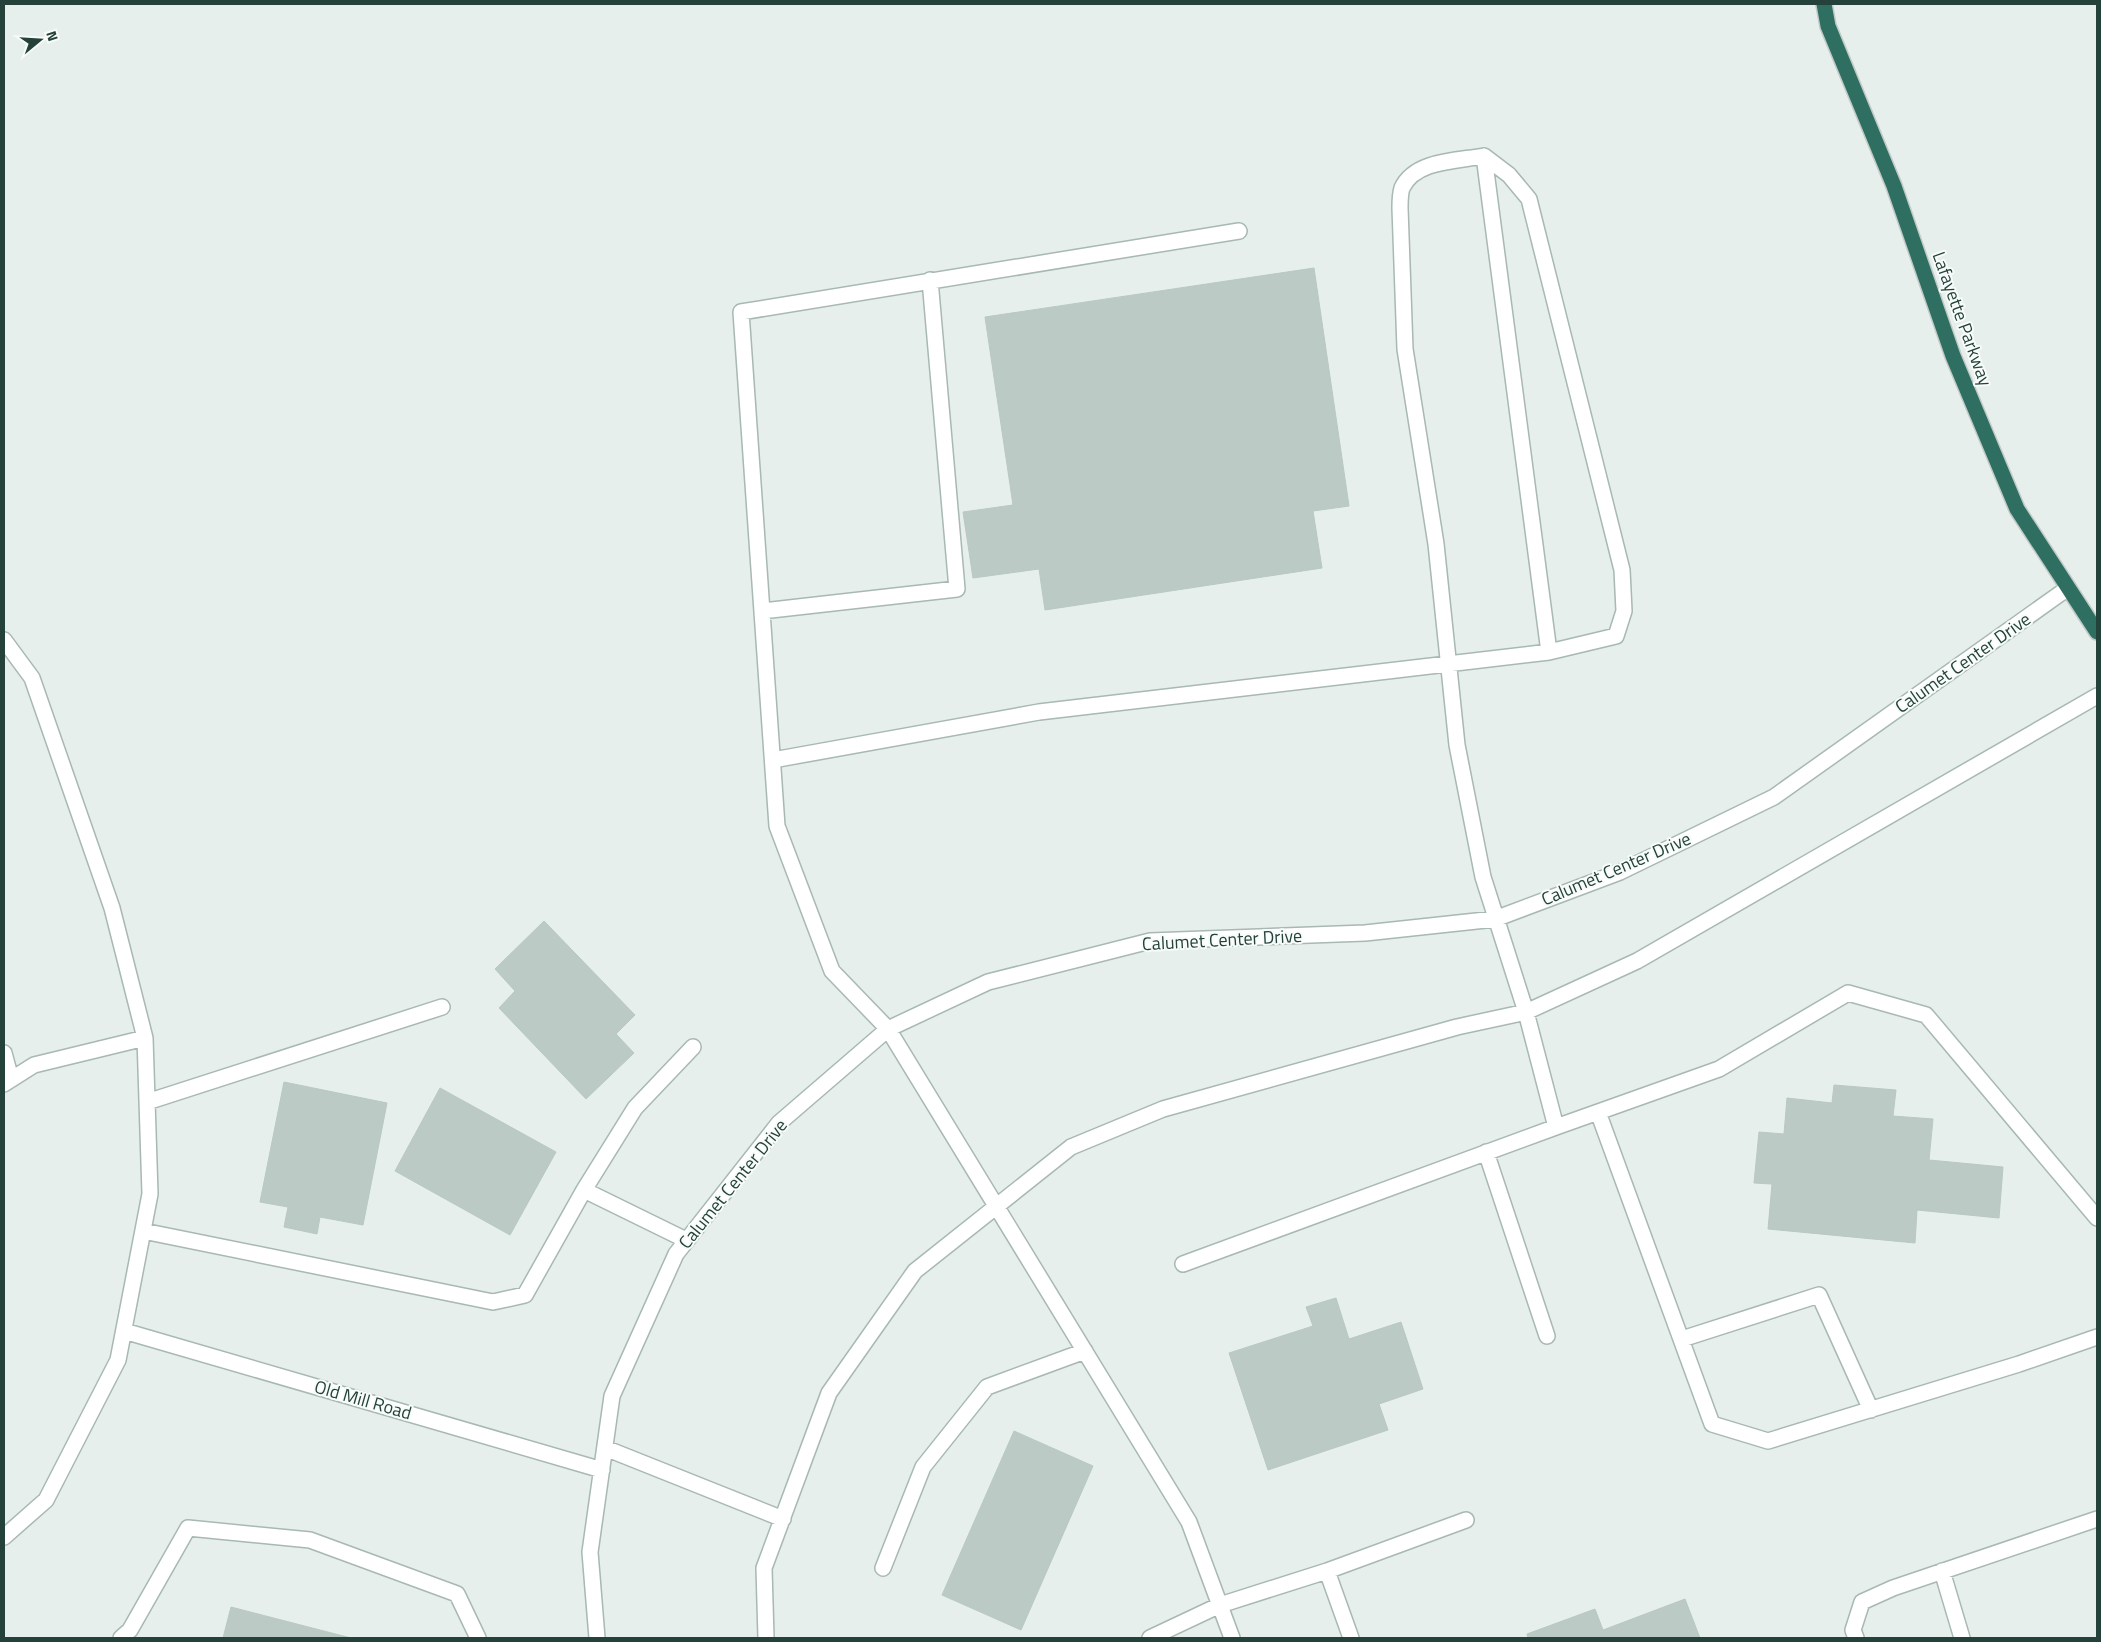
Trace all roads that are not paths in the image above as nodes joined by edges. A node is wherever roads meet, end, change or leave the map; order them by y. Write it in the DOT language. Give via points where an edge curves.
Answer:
graph roads {
  1 [pos="1824,4"];
  2 [pos="1484,156"];
  3 [pos="1239,231"];
  4 [pos="930,280"];
  5 [pos="2068,588"];
  6 [pos="762,611"];
  7 [pos="2097,632"];
  8 [pos="4,640"];
  9 [pos="1549,652"];
  10 [pos="1448,665"];
  11 [pos="2097,696"];
  12 [pos="773,760"];
  13 [pos="1495,920"];
  14 [pos="442,1007"];
  15 [pos="1526,1012"];
  16 [pos="888,1029"];
  17 [pos="145,1038"];
  18 [pos="693,1047"];
  19 [pos="4,1053"];
  20 [pos="8,1081"];
  21 [pos="147,1102"];
  22 [pos="1598,1112"];
  23 [pos="1556,1127"];
  24 [pos="1486,1152"];
  25 [pos="584,1190"];
  26 [pos="998,1206"];
  27 [pos="2097,1218"];
  28 [pos="142,1231"];
  29 [pos="686,1240"];
  30 [pos="1183,1264"];
  31 [pos="124,1331"];
  32 [pos="1547,1336"];
  33 [pos="2097,1338"];
  34 [pos="1682,1339"];
  35 [pos="1085,1351"];
  36 [pos="1871,1410"];
  37 [pos="605,1448"];
  38 [pos="602,1470"];
  39 [pos="783,1519"];
  40 [pos="2097,1519"];
  41 [pos="1466,1520"];
  42 [pos="4,1537"];
  43 [pos="883,1568"];
  44 [pos="1327,1571"];
  45 [pos="1942,1571"];
  46 [pos="1220,1605"];
  47 [pos="121,1638"];
  48 [pos="478,1638"];
  49 [pos="597,1638"];
  50 [pos="766,1638"];
  51 [pos="1150,1638"];
  52 [pos="1232,1638"];
  53 [pos="1352,1638"];
  54 [pos="1856,1638"];
  55 [pos="1962,1638"];
  1 -- 5 [label="highway, Lafayette Parkway" via="1828,26 1894,186 1953,356 2016,509"];
  2 -- 9 [label="lane"];
  2 -- 9 [label="lane" via="1509,175 1529,199 1622,570 1624,611 1616,636"];
  2 -- 10 [label="lane" via="1426,166 1411,175 1401,190 1406,349 1436,544"];
  3 -- 4 [label="lane"];
  4 -- 6 [label="lane" via="741,312"];
  4 -- 6 [label="lane" via="957,589"];
  5 -- 7 [label="highway, Lafayette Parkway"];
  5 -- 13 [label="lane, Calumet Center Drive" via="1774,797 1620,872"];
  6 -- 12 [label="lane"];
  8 -- 17 [label="lane" via="32,678 112,908"];
  9 -- 10 [label="lane"];
  10 -- 12 [label="lane" via="1039,712"];
  10 -- 13 [label="lane" via="1459,755"];
  11 -- 15 [label="lane" via="1637,960"];
  12 -- 16 [label="lane" via="777,826 832,971"];
  13 -- 15 [label="lane"];
  13 -- 16 [label="lane, Calumet Center Drive" via="1365,933 1150,941 988,982"];
  14 -- 21 [label="lane"];
  15 -- 23 [label="lane"];
  15 -- 26 [label="lane" via="1457,1027 1164,1109 1071,1147"];
  16 -- 26 [label="lane"];
  16 -- 29 [label="lane, Calumet Center Drive" via="779,1123"];
  17 -- 20 [label="lane" via="34,1065"];
  17 -- 21 [label="lane"];
  18 -- 25 [label="lane" via="635,1108"];
  19 -- 20 [label="lane"];
  21 -- 28 [label="lane" via="150,1194"];
  22 -- 23 [label="lane"];
  22 -- 27 [label="lane" via="1719,1069 1848,993 1926,1015"];
  22 -- 34 [label="lane"];
  23 -- 24 [label="lane"];
  24 -- 30 [label="lane"];
  24 -- 32 [label="lane"];
  25 -- 28 [label="lane" via="525,1295 493,1302"];
  25 -- 29 [label="lane"];
  26 -- 35 [label="lane"];
  26 -- 39 [label="lane" via="915,1271 829,1393"];
  28 -- 31 [label="lane"];
  29 -- 37 [label="lane, Calumet Center Drive" via="676,1254 612,1396"];
  31 -- 38 [label="lane, Old Mill Road"];
  31 -- 42 [label="lane" via="118,1360 46,1500"];
  33 -- 36 [label="lane"];
  34 -- 36 [label="lane" via="1712,1424 1768,1442"];
  34 -- 36 [label="lane" via="1820,1296"];
  35 -- 43 [label="lane" via="987,1387 922,1467"];
  35 -- 46 [label="lane" via="1189,1522"];
  37 -- 38 [label="lane, Calumet Center Drive"];
  37 -- 39 [label="lane"];
  38 -- 49 [label="lane, Calumet Center Drive" via="590,1552"];
  39 -- 50 [label="lane" via="764,1568"];
  40 -- 45 [label="lane"];
  41 -- 44 [label="lane"];
  44 -- 46 [label="lane"];
  44 -- 53 [label="lane"];
  45 -- 54 [label="lane" via="1862,1602 1853,1630"];
  45 -- 55 [label="lane"];
  46 -- 51 [label="lane"];
  46 -- 52 [label="lane"];
  47 -- 48 [label="lane" via="130,1630 188,1528 310,1540 456,1594"];
}
